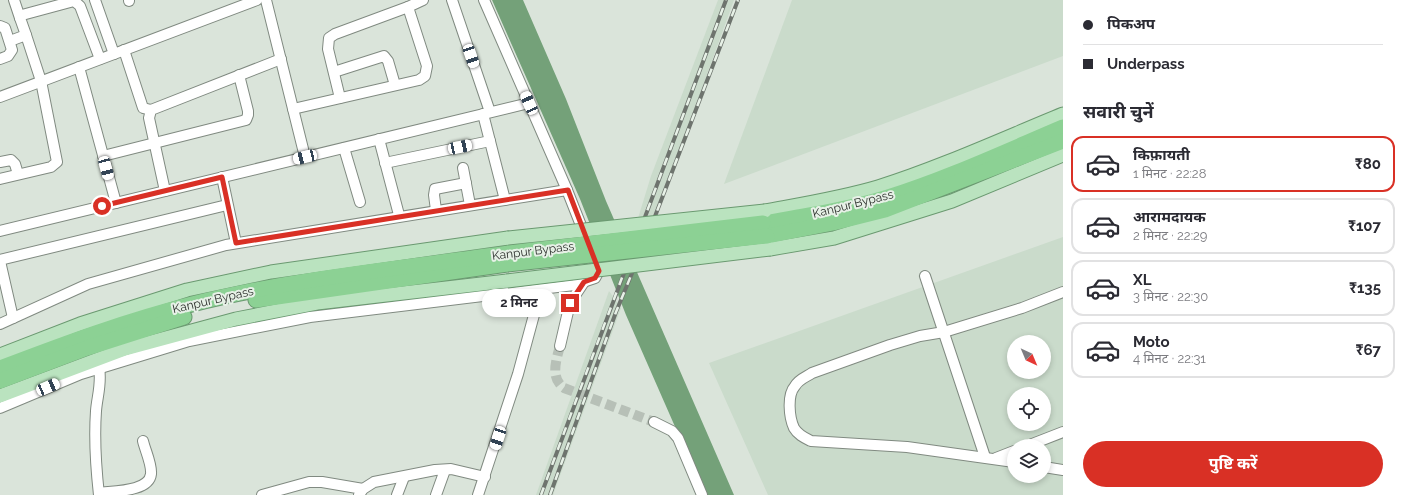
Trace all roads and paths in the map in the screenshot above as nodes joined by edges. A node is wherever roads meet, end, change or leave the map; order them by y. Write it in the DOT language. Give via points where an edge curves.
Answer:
graph roads {
  1 [pos="14,0"];
  2 [pos="95,0"];
  3 [pos="266,0"];
  4 [pos="423,0"];
  5 [pos="452,0"];
  6 [pos="484,0"];
  7 [pos="252,1"];
  8 [pos="408,7"];
  9 [pos="20,18"];
  10 [pos="0,26"];
  11 [pos="26,35"];
  12 [pos="10,41"];
  13 [pos="124,50"];
  14 [pos="114,54"];
  15 [pos="0,59"];
  16 [pos="281,59"];
  17 [pos="100,60"];
  18 [pos="79,67"];
  19 [pos="334,72"];
  20 [pos="239,75"];
  21 [pos="41,81"];
  22 [pos="395,85"];
  23 [pos="0,97"];
  24 [pos="340,98"];
  25 [pos="529,103"];
  26 [pos="293,109"];
  27 [pos="151,110"];
  28 [pos="486,113"];
  29 [pos="1063,114"];
  30 [pos="1063,127"];
  31 [pos="379,139"];
  32 [pos="490,141"];
  33 [pos="1063,141"];
  34 [pos="155,143"];
  35 [pos="344,148"];
  36 [pos="1063,155"];
  37 [pos="103,156"];
  38 [pos="305,157"];
  39 [pos="0,162"];
  40 [pos="385,163"];
  41 [pos="463,168"];
  42 [pos="18,174"];
  43 [pos="222,177"];
  44 [pos="0,179"];
  45 [pos="466,183"];
  46 [pos="568,190"];
  47 [pos="165,191"];
  48 [pos="505,200"];
  49 [pos="360,202"];
  50 [pos="116,203"];
  51 [pos="227,205"];
  52 [pos="470,205"];
  53 [pos="436,210"];
  54 [pos="399,215"];
  55 [pos="766,229"];
  56 [pos="0,231"];
  57 [pos="236,243"];
  58 [pos="0,260"];
  59 [pos="925,276"];
  60 [pos="584,282"];
  61 [pos="541,289"];
  62 [pos="1063,292"];
  63 [pos="14,318"];
  64 [pos="0,324"];
  65 [pos="944,332"];
  66 [pos="560,346"];
  67 [pos="0,355"];
  68 [pos="0,368"];
  69 [pos="99,368"];
  70 [pos="3,390"];
  71 [pos="0,408"];
  72 [pos="654,422"];
  73 [pos="1063,432"];
  74 [pos="1045,439"];
  75 [pos="143,441"];
  76 [pos="1007,454"];
  77 [pos="986,457"];
  78 [pos="996,458"];
  79 [pos="1007,460"];
  80 [pos="1051,468"];
  81 [pos="445,470"];
  82 [pos="1063,470"];
  83 [pos="404,477"];
  84 [pos="485,477"];
  85 [pos="361,492"];
  86 [pos="99,494"];
  87 [pos="262,495"];
  88 [pos="397,495"];
  89 [pos="436,495"];
  90 [pos="478,495"];
  91 [pos="702,495"];
  1 -- 9 [label="street"];
  2 -- 14 [label="street"];
  3 -- 16 [label="street"];
  4 -- 8 [label="street"];
  5 -- 28 [label="street"];
  6 -- 25 [label="street"];
  7 -- 13 [label="street"];
  8 -- 19 [label="street" via="330,38 328,49"];
  8 -- 22 [label="street" via="427,72 419,80"];
  9 -- 11 [label="street"];
  9 -- 17 [label="street" via="22,15 69,2 78,2"];
  10 -- 12 [label="street" via="5,28"];
  11 -- 12 [label="street"];
  11 -- 21 [label="street"];
  12 -- 15 [label="street" via="11,53"];
  13 -- 14 [label="street"];
  13 -- 27 [label="street" via="143,108"];
  14 -- 17 [label="street"];
  16 -- 20 [label="street"];
  16 -- 26 [label="street"];
  17 -- 18 [label="street"];
  18 -- 21 [label="street"];
  18 -- 37 [label="street"];
  19 -- 22 [label="street" via="384,56"];
  19 -- 24 [label="street"];
  20 -- 27 [label="street"];
  20 -- 34 [label="street" via="248,111 246,120"];
  21 -- 23 [label="street"];
  21 -- 42 [label="street" via="57,162 51,167"];
  22 -- 24 [label="street"];
  24 -- 26 [label="street"];
  25 -- 28 [label="street"];
  25 -- 46 [label="street"];
  26 -- 38 [label="street"];
  27 -- 34 [label="street" via="149,118"];
  28 -- 31 [label="street"];
  28 -- 32 [label="street"];
  29 -- 55 [label="main road" via="922,171 878,187 834,198"];
  30 -- 55 [label="highway, Kanpur Bypass" via="926,185"];
  31 -- 35 [label="street"];
  31 -- 40 [label="street"];
  32 -- 40 [label="street"];
  32 -- 48 [label="street"];
  33 -- 55 [label="highway, Kanpur Bypass" via="885,210 833,223"];
  34 -- 37 [label="street"];
  34 -- 47 [label="street"];
  35 -- 38 [label="street"];
  35 -- 49 [label="street"];
  36 -- 55 [label="main road" via="952,201 834,238"];
  37 -- 50 [label="street"];
  38 -- 43 [label="street"];
  39 -- 42 [label="street" via="13,161"];
  40 -- 54 [label="street"];
  41 -- 45 [label="street"];
  42 -- 44 [label="street"];
  43 -- 47 [label="street"];
  43 -- 51 [label="street"];
  45 -- 52 [label="street"];
  45 -- 53 [label="street" via="435,189"];
  46 -- 48 [label="street"];
  46 -- 60 [label="street" via="599,271 595,278"];
  47 -- 50 [label="street"];
  48 -- 52 [label="street"];
  50 -- 56 [label="street"];
  51 -- 57 [label="street"];
  51 -- 58 [label="street"];
  52 -- 53 [label="street"];
  53 -- 54 [label="street"];
  54 -- 57 [label="street"];
  55 -- 67 [label="main road, bridge" via="508,238 270,272 187,290 80,324"];
  55 -- 68 [label="highway, Kanpur Bypass, bridge" via="509,253 276,286 192,304 98,332"];
  55 -- 70 [label="highway, Kanpur Bypass, bridge" via="272,297 196,313 87,348"];
  57 -- 63 [label="street" via="88,284"];
  58 -- 63 [label="street"];
  59 -- 65 [label="street"];
  60 -- 61 [label="street"];
  60 -- 66 [label="street" via="570,303"];
  61 -- 69 [label="street" via="310,317 189,341"];
  61 -- 84 [label="street" via="518,374"];
  62 -- 65 [label="street" via="1022,308"];
  63 -- 64 [label="street"];
  65 -- 77 [label="street"];
  65 -- 77 [label="street" via="890,345 801,379 794,387 789,400 794,428 801,436 811,441 907,447"];
  69 -- 71 [label="street"];
  69 -- 86 [label="street" via="101,379 96,412 96,456"];
  72 -- 91 [label="street" via="672,431 678,438"];
  73 -- 74 [label="street"];
  75 -- 86 [label="street" via="151,472 147,481 134,489"];
  76 -- 78 [label="street"];
  77 -- 78 [label="street"];
  78 -- 79 [label="street"];
  80 -- 82 [label="street"];
  81 -- 83 [label="street"];
  81 -- 84 [label="street"];
  81 -- 89 [label="street"];
  83 -- 85 [label="street" via="374,482"];
  83 -- 88 [label="street"];
  84 -- 90 [label="street"];
  85 -- 87 [label="street" via="322,482 309,482"];
}
